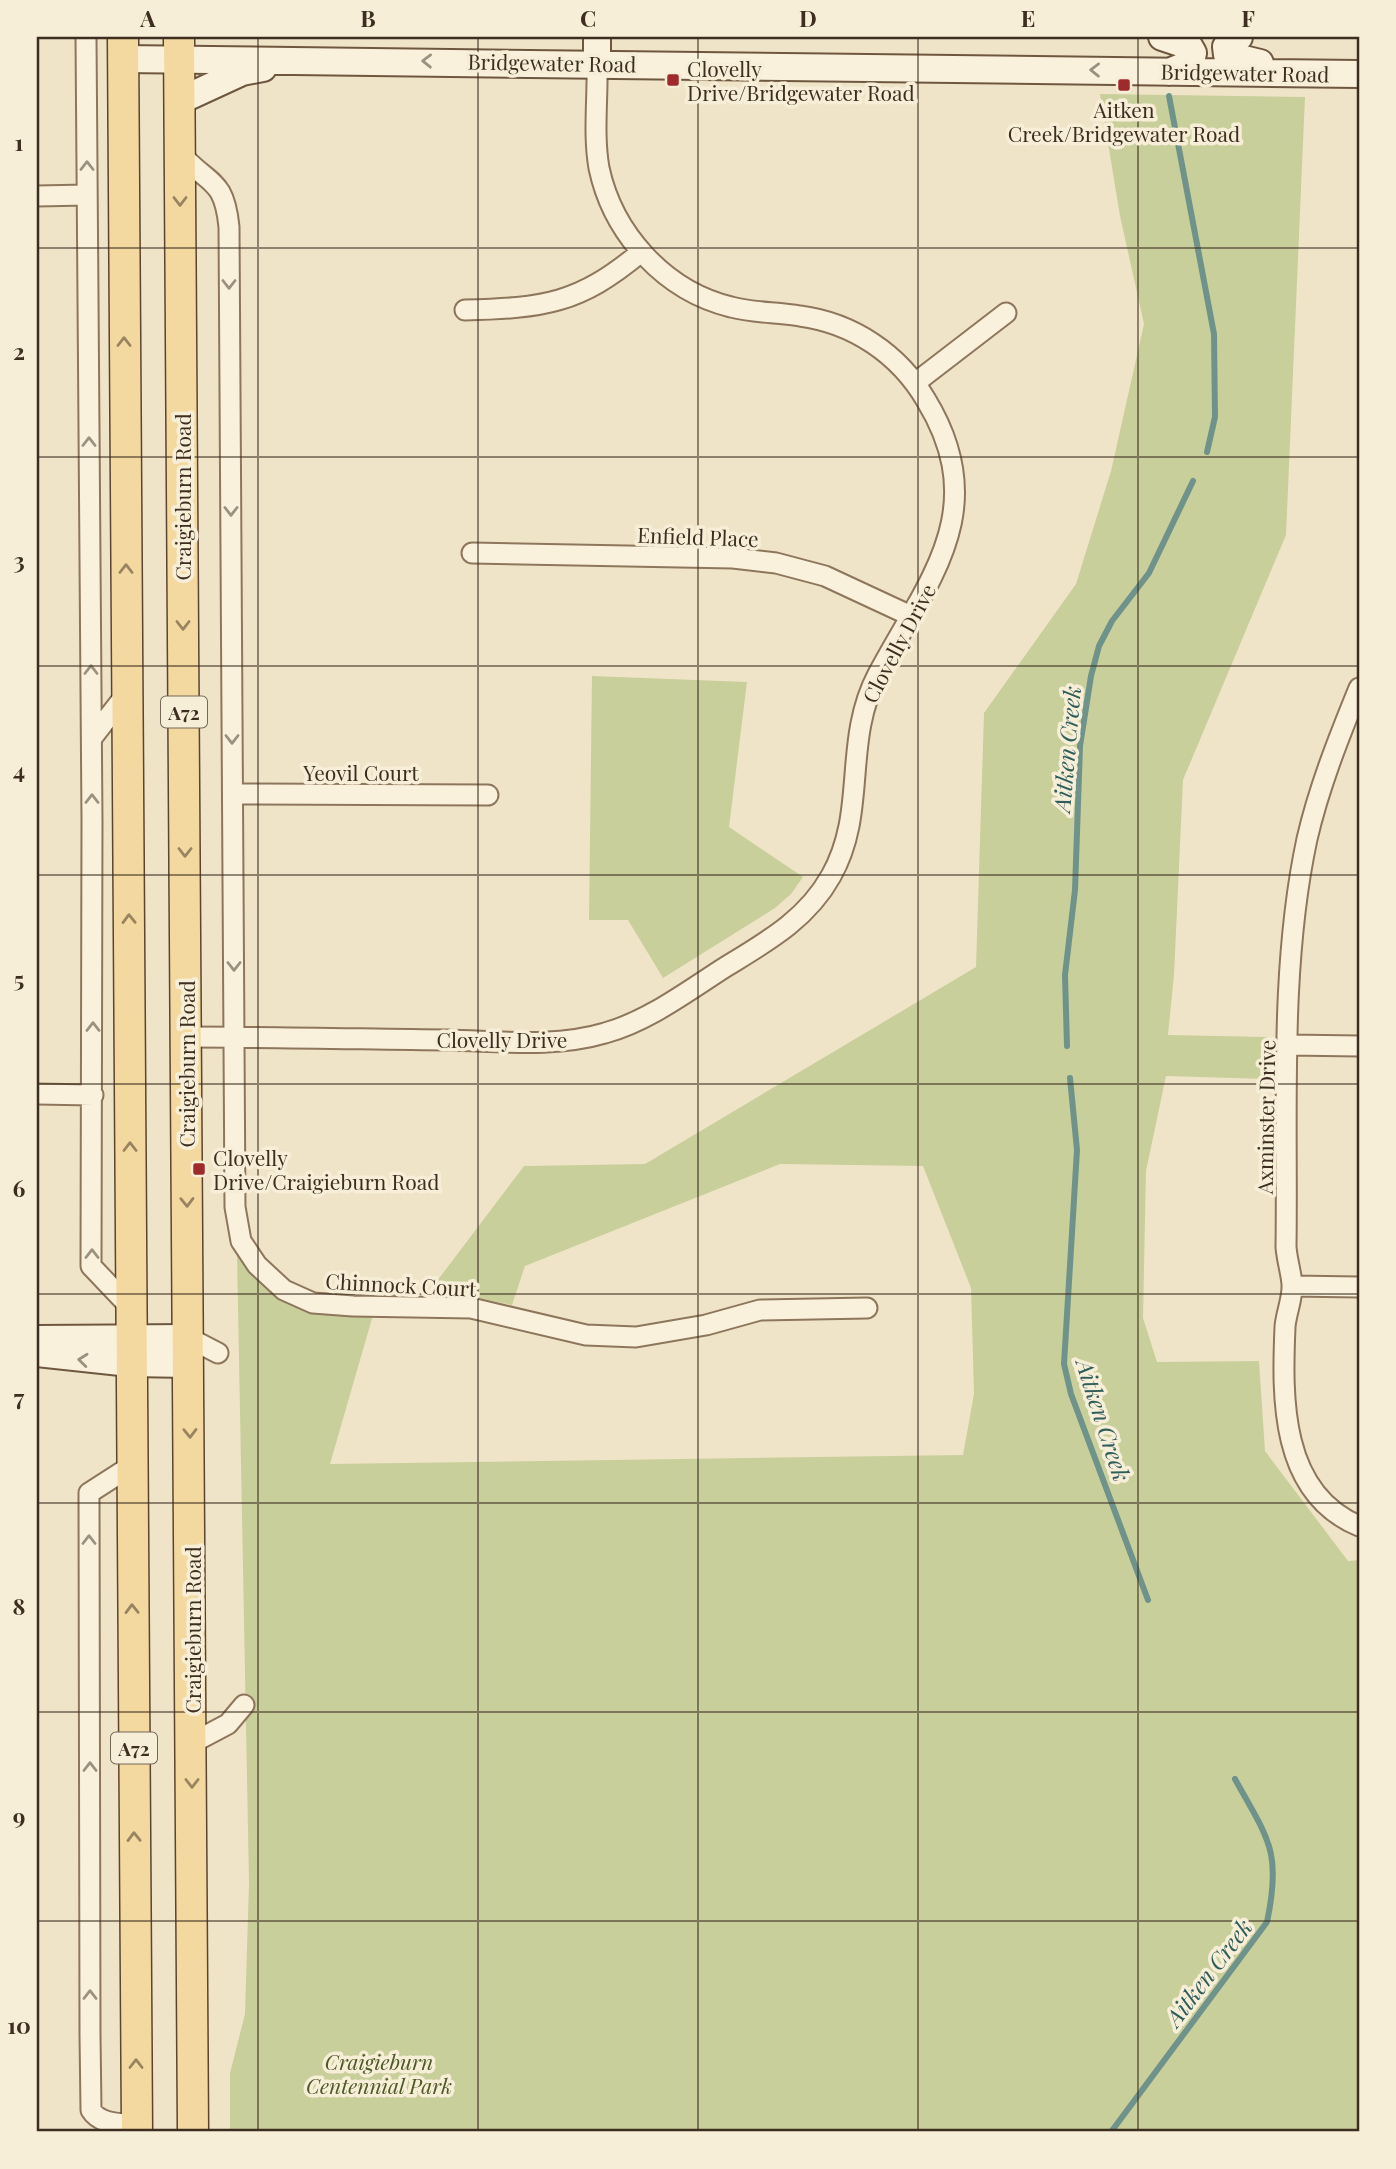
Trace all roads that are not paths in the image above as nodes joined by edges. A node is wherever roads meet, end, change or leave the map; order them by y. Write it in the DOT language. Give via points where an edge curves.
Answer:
graph roads {
  1 [pos="86,37"];
  2 [pos="597,37"];
  3 [pos="1162,37"];
  4 [pos="1239,37"];
  5 [pos="123,48"];
  6 [pos="179,48"];
  7 [pos="319,48"];
  8 [pos="597,63"];
  9 [pos="1170,72"];
  10 [pos="1324,74"];
  11 [pos="1359,74"];
  12 [pos="179,101"];
  13 [pos="180,153"];
  14 [pos="87,195"];
  15 [pos="37,196"];
  16 [pos="641,252"];
  17 [pos="466,310"];
  18 [pos="1006,313"];
  19 [pos="915,383"];
  20 [pos="472,553"];
  21 [pos="911,616"];
  22 [pos="1359,688"];
  23 [pos="127,693"];
  24 [pos="92,738"];
  25 [pos="233,794"];
  26 [pos="488,795"];
  27 [pos="186,1037"];
  28 [pos="233,1037"];
  29 [pos="1289,1045"];
  30 [pos="1359,1046"];
  31 [pos="37,1094"];
  32 [pos="93,1095"];
  33 [pos="1292,1286"];
  34 [pos="1359,1287"];
  35 [pos="130,1307"];
  36 [pos="867,1308"];
  37 [pos="37,1339"];
  38 [pos="130,1351"];
  39 [pos="189,1351"];
  40 [pos="37,1353"];
  41 [pos="131,1466"];
  42 [pos="1359,1526"];
  43 [pos="244,1704"];
  44 [pos="192,1743"];
  45 [pos="137,2128"];
  46 [pos="193,2132"];
  14 -- 1 [label="street, one-way"];
  2 -- 8 [label="street, Clovelly Drive"];
  3 -- 9 [label="street" via="1189,46 1193,52 1191,63"];
  4 -- 10 [label="street" via="1226,47 1232,58"];
  5 -- 6 [label="street, Bridgewater Road"];
  23 -- 5 [label="main road, A72, one-way"];
  6 -- 7 [label="street, Bridgewater Road"];
  6 -- 12 [label="main road, Craigieburn Road / A72"];
  8 -- 7 [label="street, Bridgewater Road, one-way"];
  7 -- 12 [label="street" via="242,72"];
  9 -- 8 [label="street, Bridgewater Road, one-way"];
  8 -- 16 [label="street, Clovelly Drive" via="600,169 618,217"];
  9 -- 10 [label="street, Bridgewater Road"];
  10 -- 11 [label="street, Bridgewater Road"];
  12 -- 13 [label="main road, Craigieburn Road / A72"];
  13 -- 25 [label="street, Chinnock Court, one-way" via="219,186 229,228"];
  13 -- 27 [label="main road, Craigieburn Road / A72, one-way"];
  14 -- 15 [label="street"];
  24 -- 14 [label="street, one-way"];
  16 -- 17 [label="street" via="605,281 570,298 527,309"];
  16 -- 19 [label="street, Clovelly Drive" via="686,289 724,306 814,318 857,333 881,348"];
  18 -- 19 [label="street"];
  19 -- 21 [label="street, Clovelly Drive" via="946,440 953,499 944,554"];
  20 -- 21 [label="street, Enfield Place" via="776,562 825,576"];
  21 -- 28 [label="street, Clovelly Drive" via="876,677 860,717 850,827 838,863 803,914 768,941 640,1019 583,1038"];
  22 -- 29 [label="street, Axminster Drive" via="1337,740 1308,838 1294,922"];
  23 -- 24 [label="street"];
  35 -- 23 [label="main road, A72, one-way"];
  32 -- 24 [label="street, one-way"];
  25 -- 26 [label="street, Yeovil Court"];
  25 -- 28 [label="street, Chinnock Court, one-way"];
  27 -- 28 [label="street, Clovelly Drive"];
  27 -- 39 [label="main road, Craigieburn Road / A72, one-way"];
  28 -- 36 [label="street, Chinnock Court" via="235,1207 241,1241 257,1265 284,1290 313,1303 471,1308 586,1335 636,1337 760,1310"];
  29 -- 30 [label="street"];
  29 -- 33 [label="street, Axminster Drive" via="1286,1247"];
  31 -- 32 [label="street"];
  35 -- 32 [label="street, one-way" via="91,1266"];
  33 -- 34 [label="street"];
  33 -- 42 [label="street, Axminster Drive" via="1285,1325 1284,1404 1289,1438 1303,1474 1316,1492 1339,1515"];
  35 -- 38 [label="main road, A72"];
  37 -- 38 [label="street"];
  38 -- 39 [label="street"];
  38 -- 40 [label="street, one-way"];
  38 -- 41 [label="main road, A72"];
  39 -- 44 [label="main road, Craigieburn Road / A72, one-way"];
  45 -- 41 [label="main road, A72, one-way"];
  45 -- 41 [label="street, one-way" via="104,2121 91,2110 90,2035 89,1493"];
  43 -- 44 [label="street" via="228,1724"];
  44 -- 46 [label="main road, Craigieburn Road / A72, one-way"];
}
